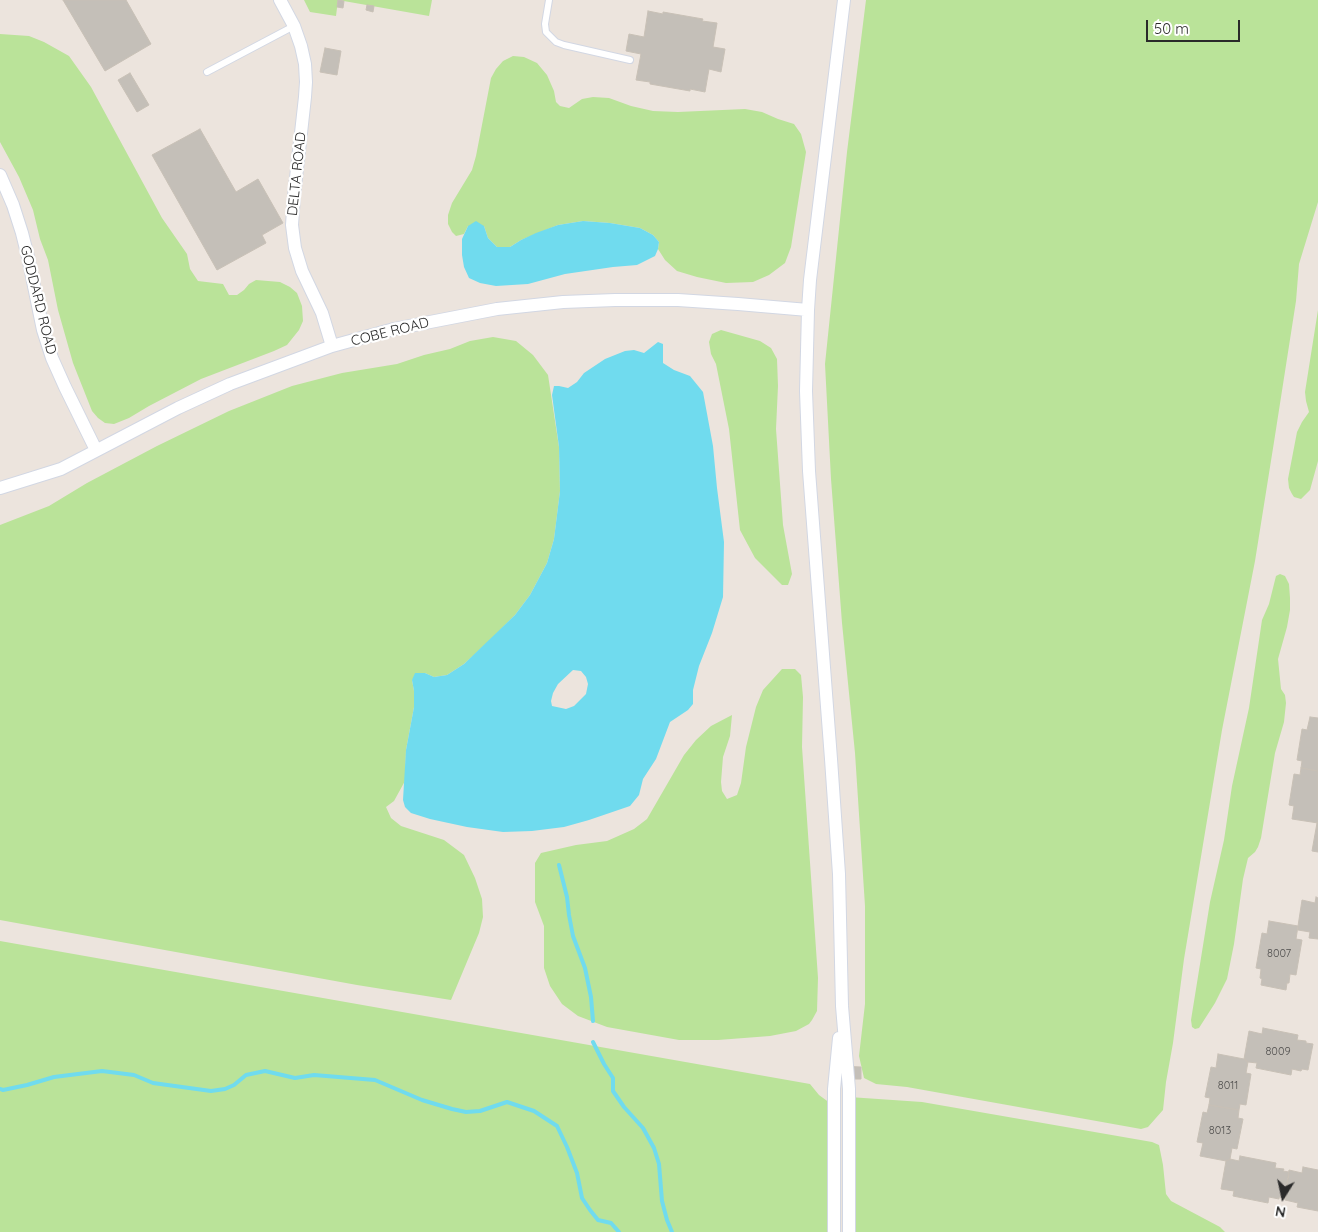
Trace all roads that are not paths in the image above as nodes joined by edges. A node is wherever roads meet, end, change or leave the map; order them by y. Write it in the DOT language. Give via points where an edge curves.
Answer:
graph roads {
  1 [pos="280,0"];
  2 [pos="549,0"];
  3 [pos="844,0"];
  4 [pos="294,26"];
  5 [pos="630,60"];
  6 [pos="207,72"];
  7 [pos="0,175"];
  8 [pos="808,310"];
  9 [pos="332,346"];
  10 [pos="96,450"];
  11 [pos="0,488"];
  12 [pos="842,1006"];
  13 [pos="834,1106"];
  14 [pos="849,1106"];
  15 [pos="834,1232"];
  16 [pos="849,1232"];
  1 -- 4 [label="street, DELTA ROAD"];
  2 -- 5 [label="lane" via="544,24 546,32 556,42"];
  3 -- 8 [label="street"];
  4 -- 6 [label="lane"];
  4 -- 9 [label="street, DELTA ROAD" via="305,64 306,98 292,225 302,271 322,312"];
  7 -- 10 [label="street, GODDARD ROAD" via="22,233 52,358"];
  8 -- 9 [label="street, COBE ROAD" via="678,300 563,302 497,309 394,329"];
  8 -- 12 [label="street" via="806,391 809,471 831,760"];
  9 -- 10 [label="street, COBE ROAD" via="230,384"];
  10 -- 11 [label="street, COBE ROAD" via="61,469"];
  12 -- 13 [label="street"];
  12 -- 14 [label="street"];
  13 -- 14 [label="lane"];
  13 -- 15 [label="street"];
  14 -- 16 [label="street"];
}
